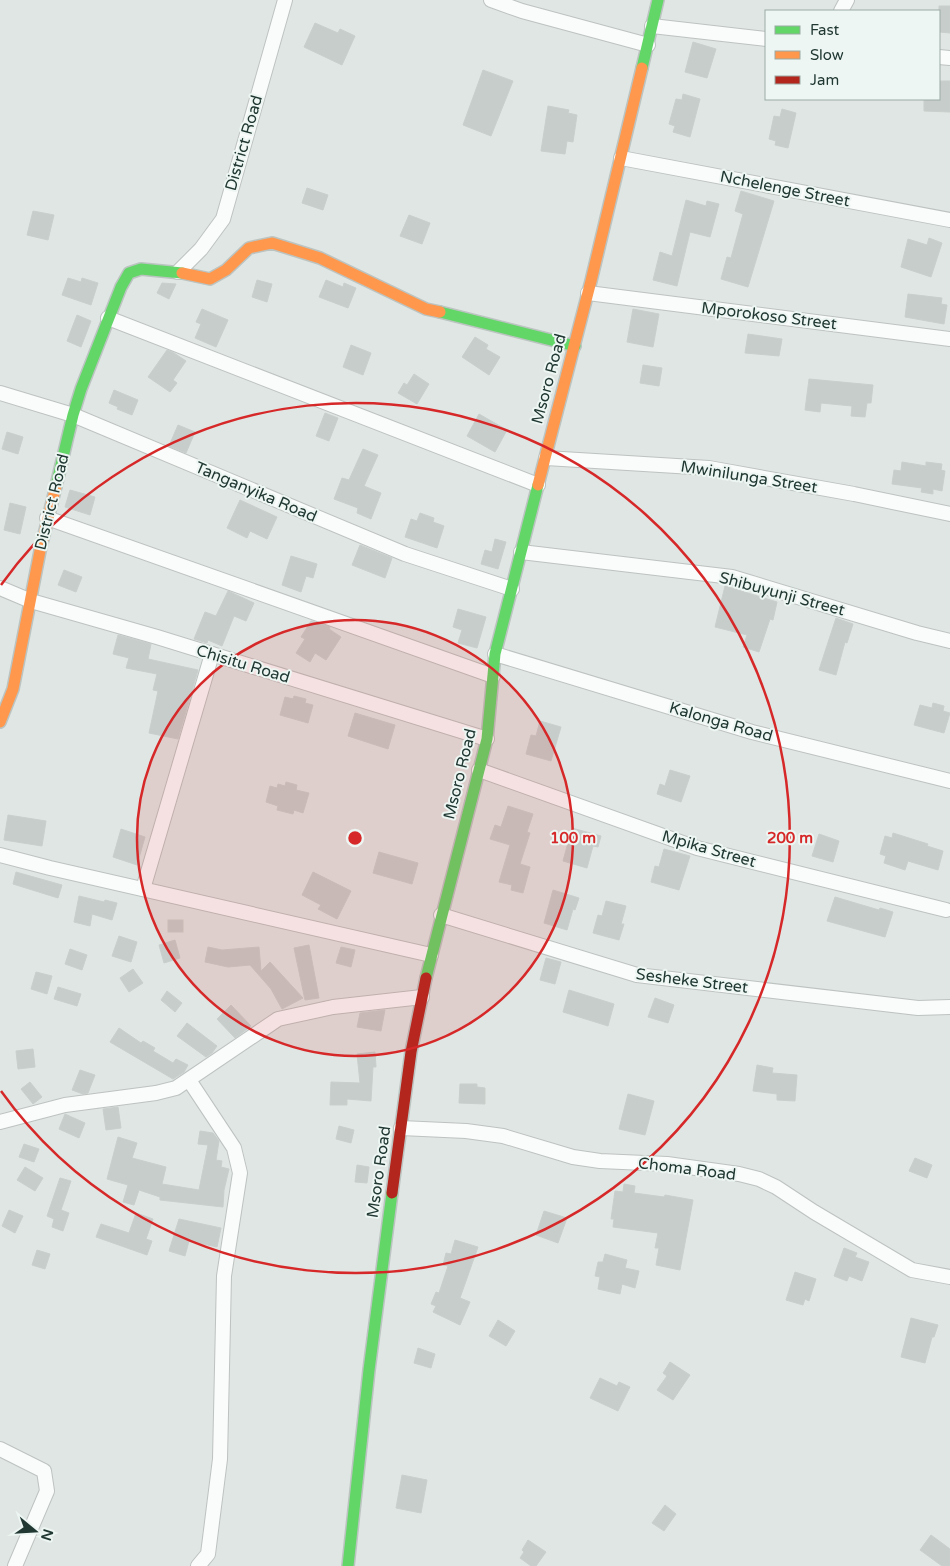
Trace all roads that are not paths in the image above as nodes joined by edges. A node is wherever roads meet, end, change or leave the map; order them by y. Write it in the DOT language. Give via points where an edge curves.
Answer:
graph roads {
  1 [pos="285,0"];
  2 [pos="491,0"];
  3 [pos="658,0"];
  4 [pos="652,26"];
  5 [pos="765,39"];
  6 [pos="648,45"];
  7 [pos="621,158"];
  8 [pos="950,220"];
  9 [pos="178,272"];
  10 [pos="588,293"];
  11 [pos="108,318"];
  12 [pos="950,339"];
  13 [pos="575,346"];
  14 [pos="0,393"];
  15 [pos="73,415"];
  16 [pos="546,458"];
  17 [pos="538,485"];
  18 [pos="950,514"];
  19 [pos="47,518"];
  20 [pos="521,552"];
  21 [pos="0,588"];
  22 [pos="512,588"];
  23 [pos="31,602"];
  24 [pos="950,641"];
  25 [pos="212,654"];
  26 [pos="495,654"];
  27 [pos="493,676"];
  28 [pos="0,722"];
  29 [pos="487,739"];
  30 [pos="479,770"];
  31 [pos="950,781"];
  32 [pos="0,855"];
  33 [pos="143,889"];
  34 [pos="946,910"];
  35 [pos="441,915"];
  36 [pos="430,955"];
  37 [pos="422,997"];
  38 [pos="950,1007"];
  39 [pos="189,1080"];
  40 [pos="0,1122"];
  41 [pos="401,1128"];
  42 [pos="950,1277"];
  43 [pos="0,1449"];
  44 [pos="15,1566"];
  45 [pos="198,1566"];
  46 [pos="348,1566"];
  1 -- 9 [label="street, District Road" via="223,219 201,249"];
  2 -- 6 [label="street" via="522,12"];
  3 -- 4 [label="street, Msoro Road"];
  4 -- 5 [label="street"];
  4 -- 6 [label="street, Msoro Road"];
  6 -- 7 [label="street, Msoro Road"];
  7 -- 8 [label="street, Nchelenge Street"];
  7 -- 10 [label="street, Msoro Road"];
  9 -- 11 [label="street, District Road" via="141,269 129,273"];
  9 -- 13 [label="street" via="210,279 226,270 249,248 272,243 320,258 426,308"];
  10 -- 12 [label="street, Mporokoso Street"];
  10 -- 13 [label="street, Msoro Road"];
  11 -- 15 [label="street, District Road"];
  11 -- 17 [label="street"];
  13 -- 16 [label="street, Msoro Road"];
  14 -- 15 [label="street, Tanganyika Road"];
  15 -- 19 [label="street, District Road"];
  15 -- 22 [label="street, Tanganyika Road" via="405,554"];
  16 -- 17 [label="street, Msoro Road"];
  16 -- 18 [label="street, Mwinilunga Street" via="710,468"];
  17 -- 20 [label="street, Msoro Road"];
  19 -- 23 [label="street, District Road"];
  19 -- 27 [label="street"];
  20 -- 22 [label="street, Msoro Road"];
  20 -- 24 [label="street, Shibuyunji Street" via="732,577"];
  21 -- 23 [label="street, Chisitu Road"];
  22 -- 26 [label="street, Msoro Road"];
  23 -- 25 [label="street, Chisitu Road"];
  23 -- 28 [label="street, District Road" via="13,689"];
  25 -- 29 [label="street, Chisitu Road"];
  25 -- 33 [label="street"];
  26 -- 27 [label="street, Msoro Road"];
  26 -- 31 [label="street, Kalonga Road" via="752,732"];
  27 -- 29 [label="street, Msoro Road"];
  29 -- 30 [label="street, Msoro Road"];
  30 -- 34 [label="street, Mpika Street" via="696,848"];
  30 -- 35 [label="street, Msoro Road"];
  32 -- 33 [label="street"];
  33 -- 36 [label="street"];
  35 -- 36 [label="street, Msoro Road"];
  35 -- 38 [label="street, Sesheke Street" via="637,975 918,1008"];
  36 -- 37 [label="street, Msoro Road"];
  37 -- 39 [label="street" via="333,1007 278,1019"];
  37 -- 41 [label="street, Msoro Road"];
  39 -- 40 [label="street" via="176,1088 156,1093 66,1105"];
  39 -- 45 [label="street" via="234,1148 240,1173 224,1276 220,1459 208,1554"];
  41 -- 42 [label="street, Choma Road" via="503,1136 573,1157 667,1164 759,1179 912,1270"];
  41 -- 46 [label="street, Msoro Road" via="368,1370"];
  43 -- 44 [label="street" via="44,1471 47,1491"];
}
